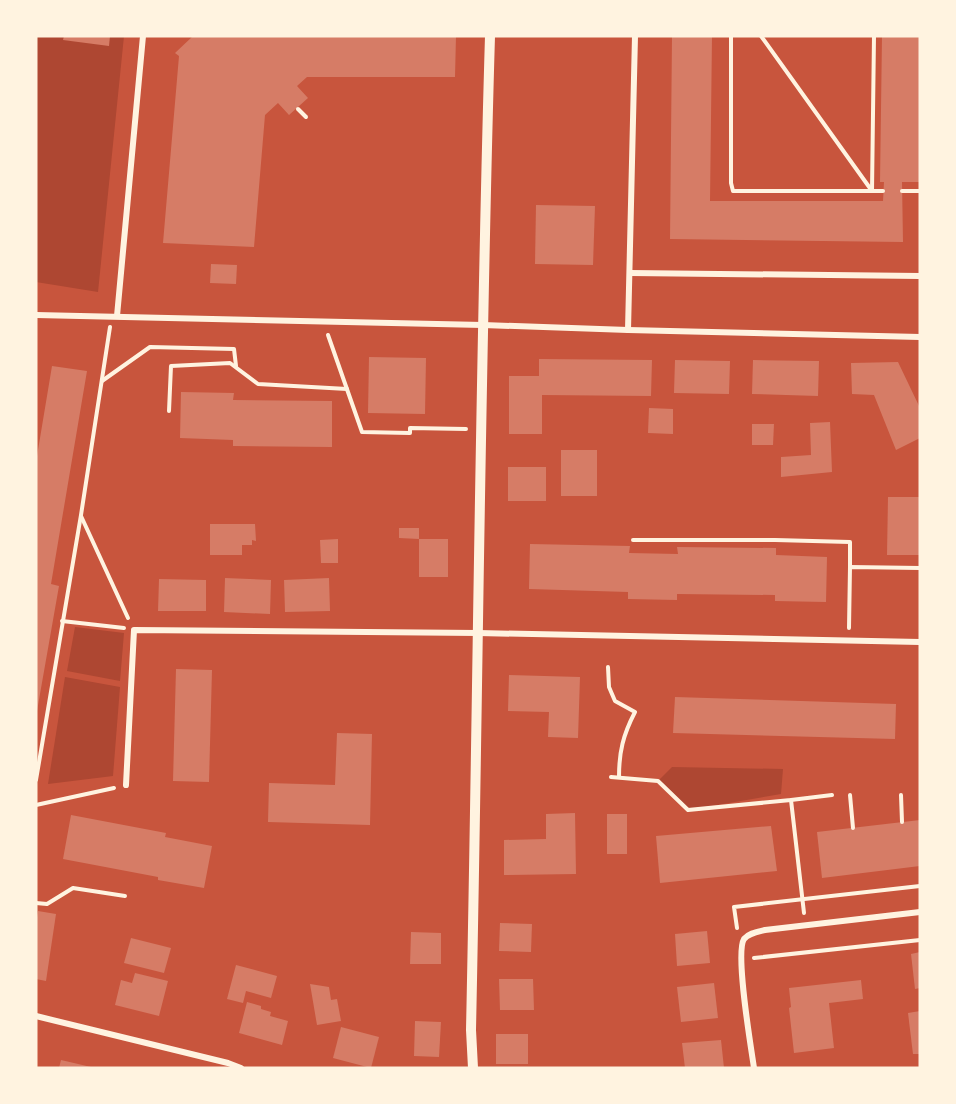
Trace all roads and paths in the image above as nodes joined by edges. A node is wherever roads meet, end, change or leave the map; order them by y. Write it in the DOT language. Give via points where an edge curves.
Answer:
graph roads {
  1 [pos="143,36"];
  2 [pos="490,36"];
  3 [pos="635,36"];
  4 [pos="731,36"];
  5 [pos="761,36"];
  6 [pos="874,36"];
  7 [pos="298,109"];
  8 [pos="306,117"];
  9 [pos="872,190"];
  10 [pos="883,191"];
  11 [pos="902,191"];
  12 [pos="920,191"];
  13 [pos="630,273"];
  14 [pos="920,276"];
  15 [pos="36,315"];
  16 [pos="114,316"];
  17 [pos="324,321"];
  18 [pos="483,325"];
  19 [pos="628,330"];
  20 [pos="920,337"];
  21 [pos="236,367"];
  22 [pos="101,382"];
  23 [pos="347,388"];
  24 [pos="169,411"];
  25 [pos="482,430"];
  26 [pos="81,515"];
  27 [pos="633,540"];
  28 [pos="850,567"];
  29 [pos="920,568"];
  30 [pos="62,621"];
  31 [pos="134,630"];
  32 [pos="478,633"];
  33 [pos="849,640"];
  34 [pos="920,642"];
  35 [pos="608,667"];
  36 [pos="612,777"];
  37 [pos="619,777"];
  38 [pos="36,780"];
  39 [pos="126,785"];
  40 [pos="832,795"];
  41 [pos="850,795"];
  42 [pos="901,795"];
  43 [pos="791,800"];
  44 [pos="36,804"];
  45 [pos="902,822"];
  46 [pos="853,828"];
  47 [pos="920,886"];
  48 [pos="125,896"];
  49 [pos="803,899"];
  50 [pos="36,903"];
  51 [pos="920,912"];
  52 [pos="805,926"];
  53 [pos="737,928"];
  54 [pos="920,940"];
  55 [pos="740,961"];
  56 [pos="36,1016"];
  57 [pos="242,1068"];
  58 [pos="473,1068"];
  59 [pos="754,1068"];
  1 -- 16 [label="street"];
  2 -- 18 [label="street"];
  3 -- 13 [label="street"];
  4 -- 9 [label="path" via="733,191"];
  5 -- 9 [label="path"];
  6 -- 9 [label="path"];
  7 -- 8 [label="path"];
  9 -- 10 [label="path"];
  11 -- 12 [label="path"];
  13 -- 14 [label="street"];
  13 -- 19 [label="street"];
  15 -- 16 [label="street"];
  16 -- 17 [label="street"];
  16 -- 22 [label="path"];
  17 -- 18 [label="street"];
  17 -- 23 [label="path"];
  18 -- 19 [label="street"];
  18 -- 25 [label="street"];
  19 -- 20 [label="street"];
  21 -- 22 [label="path" via="234,349 150,347"];
  21 -- 23 [label="path" via="258,384"];
  21 -- 24 [label="path" via="230,363 171,366"];
  22 -- 26 [label="path"];
  23 -- 25 [label="path" via="362,432 410,433 410,428"];
  25 -- 32 [label="street"];
  26 -- 30 [label="path"];
  26 -- 31 [label="path"];
  27 -- 28 [label="path" via="850,542"];
  28 -- 29 [label="path"];
  28 -- 33 [label="path"];
  30 -- 31 [label="path"];
  30 -- 38 [label="path"];
  31 -- 32 [label="street"];
  31 -- 39 [label="street"];
  32 -- 33 [label="street"];
  32 -- 58 [label="street"];
  33 -- 34 [label="street"];
  35 -- 37 [label="path" via="609,687 615,701 634,712 619,758"];
  36 -- 37 [label="path"];
  37 -- 43 [label="path" via="658,781 688,810"];
  39 -- 44 [label="path"];
  40 -- 43 [label="path"];
  41 -- 46 [label="path"];
  42 -- 45 [label="path"];
  43 -- 49 [label="path"];
  47 -- 49 [label="path"];
  48 -- 50 [label="path" via="73,888 47,904"];
  49 -- 52 [label="path"];
  49 -- 53 [label="path" via="734,907"];
  51 -- 52 [label="street"];
  52 -- 55 [label="street" via="750,934 743,940"];
  54 -- 55 [label="path"];
  55 -- 59 [label="street"];
  56 -- 57 [label="street"];
}
